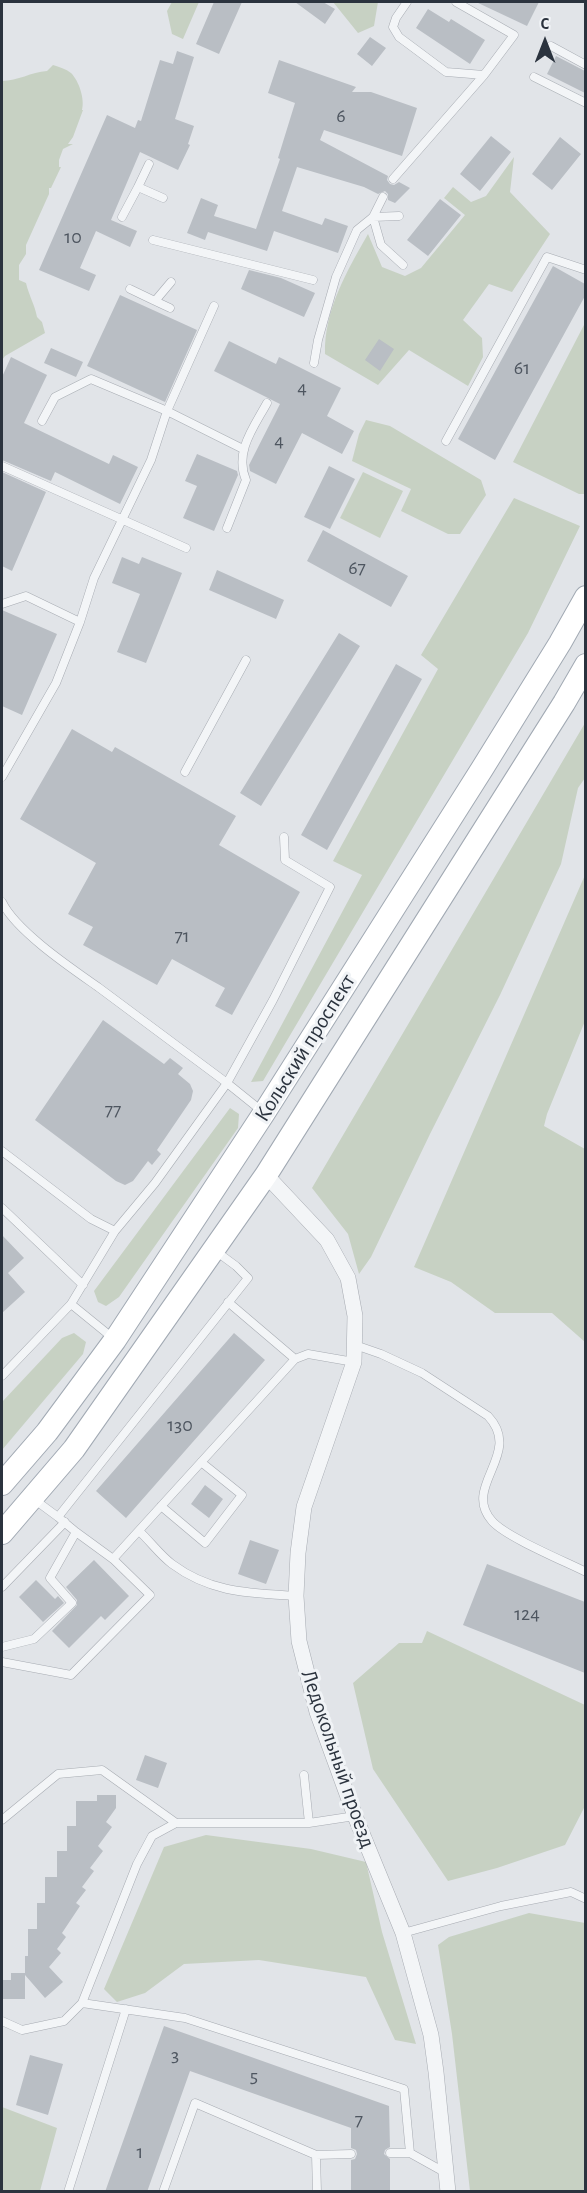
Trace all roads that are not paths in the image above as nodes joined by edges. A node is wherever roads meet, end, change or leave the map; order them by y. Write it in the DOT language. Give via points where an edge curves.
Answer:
graph roads {
  1 [pos="406,2"];
  2 [pos="456,2"];
  3 [pos="550,46"];
  4 [pos="585,65"];
  5 [pos="484,75"];
  6 [pos="534,77"];
  7 [pos="585,103"];
  8 [pos="149,164"];
  9 [pos="393,179"];
  10 [pos="138,187"];
  11 [pos="383,197"];
  12 [pos="163,198"];
  13 [pos="399,216"];
  14 [pos="373,217"];
  15 [pos="122,218"];
  16 [pos="153,240"];
  17 [pos="403,265"];
  18 [pos="585,270"];
  19 [pos="313,280"];
  20 [pos="171,282"];
  21 [pos="130,289"];
  22 [pos="155,301"];
  23 [pos="214,306"];
  24 [pos="170,308"];
  25 [pos="314,363"];
  26 [pos="267,403"];
  27 [pos="167,411"];
  28 [pos="42,421"];
  29 [pos="446,441"];
  30 [pos="243,449"];
  31 [pos="2,466"];
  32 [pos="123,520"];
  33 [pos="227,528"];
  34 [pos="186,549"];
  35 [pos="585,597"];
  36 [pos="2,604"];
  37 [pos="80,622"];
  38 [pos="246,660"];
  39 [pos="585,665"];
  40 [pos="185,772"];
  41 [pos="2,777"];
  42 [pos="284,837"];
  43 [pos="2,902"];
  44 [pos="228,1083"];
  45 [pos="264,1113"];
  46 [pos="2,1151"];
  47 [pos="236,1155"];
  48 [pos="266,1175"];
  49 [pos="2,1208"];
  50 [pos="115,1232"];
  51 [pos="214,1250"];
  52 [pos="82,1285"];
  53 [pos="228,1302"];
  54 [pos="71,1304"];
  55 [pos="115,1340"];
  56 [pos="355,1345"];
  57 [pos="295,1359"];
  58 [pos="354,1362"];
  59 [pos="2,1376"];
  60 [pos="201,1462"];
  61 [pos="2,1484"];
  62 [pos="32,1498"];
  63 [pos="161,1506"];
  64 [pos="57,1517"];
  65 [pos="65,1522"];
  66 [pos="139,1531"];
  67 [pos="76,1532"];
  68 [pos="2,1533"];
  69 [pos="113,1560"];
  70 [pos="585,1572"];
  71 [pos="2,1587"];
  72 [pos="296,1596"];
  73 [pos="2,1647"];
  74 [pos="2,1662"];
  75 [pos="304,1775"];
  76 [pos="356,1816"];
  77 [pos="2,1820"];
  78 [pos="176,1823"];
  79 [pos="309,1823"];
  80 [pos="585,1899"];
  81 [pos="403,1934"];
  82 [pos="82,2003"];
  83 [pos="126,2009"];
  84 [pos="2,2021"];
  85 [pos="410,2153"];
  86 [pos="351,2154"];
  87 [pos="390,2154"];
  88 [pos="316,2155"];
  89 [pos="447,2174"];
  90 [pos="68,2192"];
  91 [pos="163,2192"];
  92 [pos="317,2192"];
  93 [pos="448,2192"];
  1 -- 5 [label="lane" via="393,27 399,37 446,72"];
  2 -- 5 [label="lane" via="514,35"];
  3 -- 4 [label="lane"];
  5 -- 9 [label="lane"];
  6 -- 7 [label="lane"];
  8 -- 10 [label="lane"];
  10 -- 12 [label="lane"];
  10 -- 15 [label="lane"];
  11 -- 14 [label="lane"];
  13 -- 14 [label="lane"];
  14 -- 17 [label="lane" via="381,245"];
  14 -- 25 [label="lane" via="357,230 336,277"];
  16 -- 19 [label="lane"];
  18 -- 29 [label="lane" via="547,257"];
  20 -- 22 [label="lane"];
  21 -- 22 [label="lane"];
  22 -- 24 [label="lane"];
  23 -- 27 [label="lane"];
  26 -- 30 [label="lane"];
  27 -- 28 [label="lane" via="91,379 55,397"];
  27 -- 30 [label="lane"];
  27 -- 32 [label="lane" via="151,460"];
  30 -- 33 [label="lane" via="246,480"];
  31 -- 32 [label="lane"];
  32 -- 34 [label="lane"];
  32 -- 37 [label="lane" via="94,578"];
  35 -- 45 [label="main road, Кольский проспект" via="488,760"];
  36 -- 37 [label="lane" via="26,596"];
  37 -- 41 [label="lane" via="56,682"];
  38 -- 40 [label="lane"];
  39 -- 48 [label="main road, Кольский проспект"];
  42 -- 44 [label="lane" via="285,860 330,887"];
  43 -- 44 [label="lane" via="62,962"];
  44 -- 45 [label="lane"];
  44 -- 50 [label="lane"];
  45 -- 47 [label="main road, Кольский проспект"];
  46 -- 50 [label="lane" via="91,1219"];
  47 -- 48 [label="main road"];
  47 -- 55 [label="main road, Кольский проспект"];
  48 -- 51 [label="main road, Кольский проспект"];
  48 -- 56 [label="street, Ледокольный проезд" via="327,1240 348,1278 355,1316"];
  49 -- 52 [label="lane"];
  50 -- 52 [label="lane"];
  51 -- 53 [label="lane" via="248,1278"];
  51 -- 62 [label="main road, Кольский проспект" via="74,1449"];
  52 -- 54 [label="lane"];
  53 -- 57 [label="lane"];
  53 -- 64 [label="lane"];
  54 -- 55 [label="lane"];
  54 -- 59 [label="lane"];
  55 -- 61 [label="main road, Кольский проспект" via="47,1432"];
  56 -- 58 [label="street, Ледокольный проезд"];
  56 -- 70 [label="lane" via="422,1373 488,1416 500,1434 500,1447 483,1493 486,1513 501,1529"];
  57 -- 58 [label="lane" via="308,1353"];
  57 -- 60 [label="lane"];
  58 -- 72 [label="street, Ледокольный проезд" via="304,1507"];
  60 -- 63 [label="lane"];
  60 -- 63 [label="lane" via="242,1495 205,1543"];
  62 -- 64 [label="lane"];
  62 -- 68 [label="main road, Кольский проспект"];
  63 -- 66 [label="lane"];
  64 -- 65 [label="lane"];
  65 -- 67 [label="lane"];
  65 -- 71 [label="lane"];
  66 -- 69 [label="lane"];
  66 -- 72 [label="lane" via="170,1562 212,1586"];
  67 -- 69 [label="lane"];
  67 -- 73 [label="lane" via="50,1578 72,1603 34,1639"];
  69 -- 74 [label="lane" via="150,1595 71,1675"];
  72 -- 76 [label="street, Ледокольный проезд" via="299,1641 317,1712"];
  75 -- 79 [label="lane"];
  76 -- 79 [label="lane"];
  76 -- 81 [label="street, Ледокольный проезд"];
  77 -- 78 [label="lane" via="58,1774 102,1770"];
  78 -- 79 [label="lane"];
  78 -- 82 [label="lane" via="152,1836 137,1864"];
  80 -- 81 [label="lane" via="571,1892 501,1906"];
  81 -- 89 [label="street, Ледокольный проезд" via="431,2035"];
  82 -- 83 [label="lane"];
  82 -- 84 [label="lane" via="64,2021 22,2030"];
  83 -- 85 [label="lane" via="185,2018 404,2089"];
  83 -- 90 [label="lane"];
  85 -- 87 [label="lane"];
  85 -- 89 [label="lane"];
  86 -- 88 [label="lane"];
  88 -- 91 [label="lane" via="195,2103"];
  88 -- 92 [label="lane"];
  89 -- 93 [label="street, Ледокольный проезд"];
}
